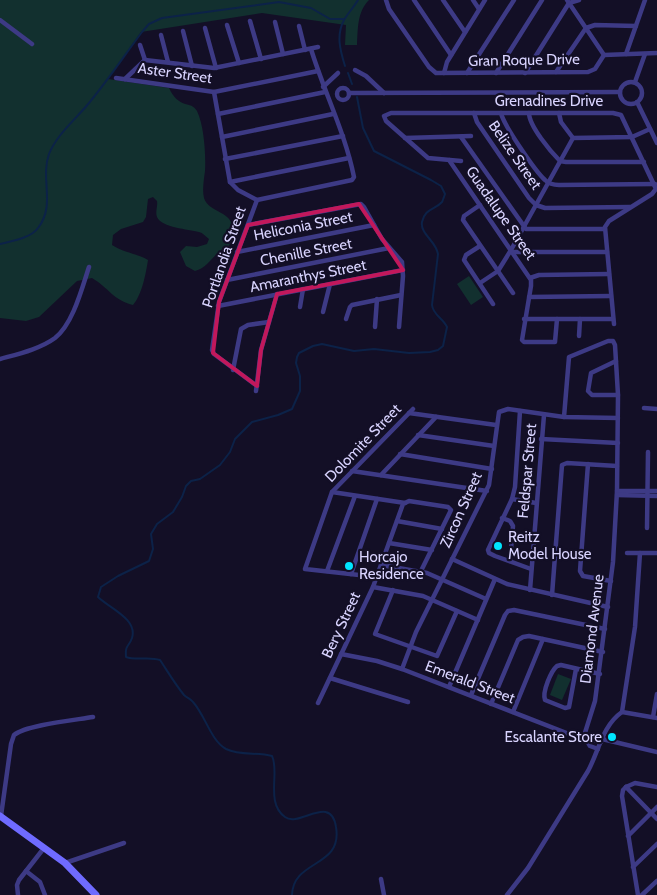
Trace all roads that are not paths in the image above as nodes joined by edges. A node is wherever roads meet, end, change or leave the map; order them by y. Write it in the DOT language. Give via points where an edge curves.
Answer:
graph roads {
  1 [pos="386,0"];
  2 [pos="414,0"];
  3 [pos="443,0"];
  4 [pos="473,0"];
  5 [pos="485,0"];
  6 [pos="514,0"];
  7 [pos="542,0"];
  8 [pos="579,0"];
  9 [pos="645,0"];
  10 [pos="568,2"];
  11 [pos="479,9"];
  12 [pos="0,20"];
  13 [pos="250,21"];
  14 [pos="274,22"];
  15 [pos="227,25"];
  16 [pos="299,26"];
  17 [pos="636,26"];
  18 [pos="205,28"];
  19 [pos="586,28"];
  20 [pos="183,31"];
  21 [pos="465,32"];
  22 [pos="161,35"];
  23 [pos="32,44"];
  24 [pos="140,45"];
  25 [pos="318,47"];
  26 [pos="311,49"];
  27 [pos="305,50"];
  28 [pos="657,53"];
  29 [pos="283,54"];
  30 [pos="626,54"];
  31 [pos="645,54"];
  32 [pos="452,55"];
  33 [pos="604,55"];
  34 [pos="261,59"];
  35 [pos="145,60"];
  36 [pos="168,62"];
  37 [pos="239,64"];
  38 [pos="192,66"];
  39 [pos="216,68"];
  40 [pos="355,70"];
  41 [pos="318,71"];
  42 [pos="556,72"];
  43 [pos="338,73"];
  44 [pos="444,73"];
  45 [pos="467,73"];
  46 [pos="496,73"];
  47 [pos="525,73"];
  48 [pos="116,78"];
  49 [pos="125,79"];
  50 [pos="635,82"];
  51 [pos="324,89"];
  52 [pos="214,92"];
  53 [pos="620,92"];
  54 [pos="349,93"];
  55 [pos="384,93"];
  56 [pos="337,95"];
  57 [pos="327,98"];
  58 [pos="637,102"];
  59 [pos="474,113"];
  60 [pos="501,113"];
  61 [pos="529,113"];
  62 [pos="559,113"];
  63 [pos="218,114"];
  64 [pos="333,114"];
  65 [pos="384,116"];
  66 [pos="650,129"];
  67 [pos="343,136"];
  68 [pos="471,136"];
  69 [pos="222,137"];
  70 [pos="461,137"];
  71 [pos="632,137"];
  72 [pos="405,138"];
  73 [pos="573,138"];
  74 [pos="657,143"];
  75 [pos="349,158"];
  76 [pos="225,159"];
  77 [pos="449,160"];
  78 [pos="461,161"];
  79 [pos="560,161"];
  80 [pos="644,162"];
  81 [pos="230,182"];
  82 [pos="548,183"];
  83 [pos="655,184"];
  84 [pos="257,200"];
  85 [pos="480,205"];
  86 [pos="536,205"];
  87 [pos="631,207"];
  88 [pos="248,225"];
  89 [pos="374,225"];
  90 [pos="524,228"];
  91 [pos="605,229"];
  92 [pos="480,246"];
  93 [pos="390,248"];
  94 [pos="512,251"];
  95 [pos="237,252"];
  96 [pos="607,252"];
  97 [pos="89,267"];
  98 [pos="403,270"];
  99 [pos="498,271"];
  100 [pos="609,274"];
  101 [pos="530,278"];
  102 [pos="227,280"];
  103 [pos="480,283"];
  104 [pos="330,284"];
  105 [pos="304,289"];
  106 [pos="513,293"];
  107 [pos="278,294"];
  108 [pos="402,295"];
  109 [pos="611,296"];
  110 [pos="529,297"];
  111 [pos="377,299"];
  112 [pos="493,304"];
  113 [pos="218,306"];
  114 [pos="300,307"];
  115 [pos="323,312"];
  116 [pos="346,319"];
  117 [pos="524,319"];
  118 [pos="557,319"];
  119 [pos="580,319"];
  120 [pos="269,322"];
  121 [pos="374,327"];
  122 [pos="399,327"];
  123 [pos="579,336"];
  124 [pos="0,359"];
  125 [pos="616,361"];
  126 [pos="233,370"];
  127 [pos="618,395"];
  128 [pos="644,408"];
  129 [pos="657,409"];
  130 [pos="520,411"];
  131 [pos="544,414"];
  132 [pos="436,417"];
  133 [pos="564,417"];
  134 [pos="618,418"];
  135 [pos="496,425"];
  136 [pos="418,435"];
  137 [pos="541,440"];
  138 [pos="618,443"];
  139 [pos="494,446"];
  140 [pos="648,452"];
  141 [pos="400,454"];
  142 [pos="588,464"];
  143 [pos="617,466"];
  144 [pos="492,469"];
  145 [pos="352,471"];
  146 [pos="381,474"];
  147 [pos="487,491"];
  148 [pos="657,491"];
  149 [pos="332,492"];
  150 [pos="617,493"];
  151 [pos="648,493"];
  152 [pos="354,496"];
  153 [pos="657,496"];
  154 [pos="377,499"];
  155 [pos="512,499"];
  156 [pos="406,502"];
  157 [pos="536,503"];
  158 [pos="502,518"];
  159 [pos="397,521"];
  160 [pos="647,528"];
  161 [pos="442,529"];
  162 [pos="389,543"];
  163 [pos="432,550"];
  164 [pos="627,553"];
  165 [pos="640,553"];
  166 [pos="657,553"];
  167 [pos="452,559"];
  168 [pos="510,561"];
  169 [pos="381,565"];
  170 [pos="531,569"];
  171 [pos="327,571"];
  172 [pos="421,571"];
  173 [pos="351,574"];
  174 [pos="377,577"];
  175 [pos="495,579"];
  176 [pos="442,580"];
  177 [pos="611,581"];
  178 [pos="372,587"];
  179 [pos="393,590"];
  180 [pos="530,590"];
  181 [pos="552,595"];
  182 [pos="486,599"];
  183 [pos="432,600"];
  184 [pos="608,607"];
  185 [pos="457,611"];
  186 [pos="478,620"];
  187 [pos="605,629"];
  188 [pos="543,639"];
  189 [pos="409,646"];
  190 [pos="602,652"];
  191 [pos="341,654"];
  192 [pos="402,668"];
  193 [pos="576,669"];
  194 [pos="600,674"];
  195 [pos="330,678"];
  196 [pos="449,687"];
  197 [pos="657,694"];
  198 [pos="471,696"];
  199 [pos="408,702"];
  200 [pos="318,703"];
  201 [pos="491,704"];
  202 [pos="513,712"];
  203 [pos="622,712"];
  204 [pos="94,717"];
  205 [pos="655,718"];
  206 [pos="585,740"];
  207 [pos="601,741"];
  208 [pos="598,749"];
  209 [pos="657,752"];
  210 [pos="626,787"];
  211 [pos="657,787"];
  212 [pos="657,807"];
  213 [pos="651,813"];
  214 [pos="0,816"];
  215 [pos="657,819"];
  216 [pos="628,836"];
  217 [pos="124,843"];
  218 [pos="657,844"];
  219 [pos="44,847"];
  220 [pos="65,863"];
  221 [pos="633,867"];
  222 [pos="26,871"];
  223 [pos="381,879"];
  224 [pos="657,881"];
  225 [pos="18,895"];
  226 [pos="45,895"];
  227 [pos="96,895"];
  228 [pos="384,895"];
  229 [pos="507,895"];
  230 [pos="638,895"];
  231 [pos="642,895"];
  1 -- 44 [label="street" via="428,67 433,72"];
  2 -- 32 [label="street"];
  3 -- 21 [label="street"];
  4 -- 11 [label="street"];
  5 -- 11 [label="street"];
  6 -- 45 [label="street"];
  7 -- 46 [label="street"];
  8 -- 10 [label="street"];
  9 -- 17 [label="street"];
  10 -- 19 [label="street"];
  10 -- 47 [label="street"];
  11 -- 21 [label="street"];
  12 -- 23 [label="street"];
  13 -- 34 [label="street"];
  14 -- 29 [label="street"];
  15 -- 37 [label="street"];
  16 -- 27 [label="street"];
  17 -- 19 [label="street" via="595,25"];
  17 -- 30 [label="street"];
  18 -- 39 [label="street"];
  19 -- 33 [label="street"];
  19 -- 42 [label="street"];
  20 -- 38 [label="street"];
  21 -- 32 [label="street"];
  22 -- 36 [label="street"];
  24 -- 35 [label="street"];
  25 -- 26 [label="street"];
  26 -- 27 [label="street"];
  26 -- 41 [label="street"];
  27 -- 29 [label="street"];
  28 -- 31 [label="street"];
  29 -- 34 [label="street"];
  30 -- 31 [label="street"];
  30 -- 33 [label="street"];
  31 -- 50 [label="street"];
  32 -- 44 [label="street"];
  33 -- 42 [label="street, Gran Roque Drive" via="592,71"];
  34 -- 37 [label="street"];
  35 -- 36 [label="street"];
  35 -- 49 [label="street"];
  36 -- 38 [label="street"];
  37 -- 39 [label="street"];
  38 -- 39 [label="street"];
  40 -- 55 [label="street"];
  41 -- 51 [label="street"];
  41 -- 52 [label="street, Aster Street"];
  42 -- 47 [label="street, Gran Roque Drive"];
  43 -- 51 [label="street"];
  44 -- 45 [label="street, Gran Roque Drive"];
  45 -- 46 [label="street, Gran Roque Drive"];
  46 -- 47 [label="street, Gran Roque Drive"];
  48 -- 49 [label="street, Aster Street"];
  49 -- 52 [label="street, Aster Street"];
  50 -- 53 [label="street" via="626,83"];
  50 -- 58 [label="street" via="642,92"];
  51 -- 57 [label="street"];
  51 -- 63 [label="street"];
  52 -- 63 [label="street"];
  53 -- 55 [label="street"];
  53 -- 58 [label="street" via="626,102"];
  54 -- 55 [label="street"];
  54 -- 56 [label="street" via="343,88"];
  54 -- 56 [label="street" via="343,100"];
  56 -- 57 [label="street"];
  57 -- 64 [label="street"];
  58 -- 66 [label="street"];
  59 -- 60 [label="street, Grenadines Drive"];
  59 -- 65 [label="street, Grenadines Drive" via="391,113"];
  59 -- 86 [label="street, Belize Street" via="477,122"];
  60 -- 61 [label="street, Grenadines Drive"];
  60 -- 82 [label="street" via="506,125"];
  61 -- 62 [label="street, Grenadines Drive"];
  61 -- 79 [label="street" via="529,120"];
  62 -- 71 [label="street, Grenadines Drive" via="618,114"];
  62 -- 73 [label="street" via="561,122"];
  63 -- 69 [label="street"];
  64 -- 67 [label="street"];
  64 -- 69 [label="street"];
  65 -- 72 [label="street, Guadalupe Street"];
  66 -- 71 [label="street"];
  66 -- 74 [label="street"];
  67 -- 75 [label="street"];
  67 -- 76 [label="street"];
  68 -- 70 [label="street"];
  69 -- 76 [label="street"];
  70 -- 72 [label="street"];
  70 -- 90 [label="street"];
  71 -- 73 [label="street"];
  71 -- 80 [label="street, Grenadines Drive"];
  72 -- 77 [label="street, Guadalupe Street" via="428,158"];
  73 -- 79 [label="street"];
  75 -- 81 [label="street"];
  75 -- 84 [label="street" via="353,179"];
  76 -- 81 [label="street"];
  77 -- 78 [label="street, Guadalupe Street"];
  77 -- 85 [label="street, Guadalupe Street"];
  79 -- 80 [label="street"];
  79 -- 82 [label="street"];
  80 -- 83 [label="street, Grenadines Drive"];
  81 -- 84 [label="street"];
  82 -- 83 [label="street"];
  82 -- 86 [label="street"];
  83 -- 87 [label="street" via="654,192"];
  84 -- 88 [label="street, Portlandia Street"];
  85 -- 92 [label="street" via="463,218"];
  85 -- 94 [label="street, Guadalupe Street"];
  86 -- 87 [label="street, Belize Street" via="545,208"];
  86 -- 90 [label="street"];
  87 -- 91 [label="street" via="607,223"];
  88 -- 89 [label="street" via="361,204"];
  88 -- 95 [label="street, Portlandia Street"];
  89 -- 93 [label="street"];
  89 -- 95 [label="street, Heliconia Street"];
  90 -- 91 [label="street"];
  90 -- 94 [label="street"];
  91 -- 96 [label="street"];
  92 -- 99 [label="street"];
  92 -- 103 [label="street" via="464,258"];
  93 -- 98 [label="street" via="400,259"];
  93 -- 102 [label="street, Chenille Street"];
  94 -- 96 [label="street"];
  94 -- 99 [label="street"];
  94 -- 101 [label="street, Guadalupe Street"];
  95 -- 102 [label="street, Portlandia Street"];
  96 -- 100 [label="street"];
  97 -- 124 [label="street" via="76,305 56,337"];
  98 -- 104 [label="street, Amaranthys Street"];
  98 -- 108 [label="street"];
  99 -- 103 [label="street"];
  99 -- 106 [label="street"];
  100 -- 101 [label="street" via="538,275"];
  100 -- 109 [label="street"];
  101 -- 110 [label="street, Guadalupe Street"];
  102 -- 113 [label="street, Portlandia Street"];
  103 -- 112 [label="street"];
  104 -- 105 [label="street, Amaranthys Street"];
  104 -- 115 [label="street"];
  105 -- 107 [label="street, Amaranthys Street"];
  105 -- 114 [label="street"];
  107 -- 113 [label="street, Amaranthys Street"];
  107 -- 120 [label="street"];
  108 -- 111 [label="street"];
  108 -- 122 [label="street"];
  109 -- 110 [label="street"];
  109 -- 119 [label="street" via="613,321"];
  110 -- 117 [label="street, Guadalupe Street"];
  111 -- 116 [label="street" via="352,304"];
  111 -- 121 [label="street"];
  113 -- 126 [label="street, Portlandia Street" via="212,352"];
  117 -- 118 [label="street"];
  117 -- 118 [label="street, Guadalupe Street" via="524,342 555,342"];
  118 -- 119 [label="street"];
  119 -- 123 [label="street"];
  120 -- 126 [label="street" via="241,329"];
  120 -- 126 [label="street" via="256,388"];
  125 -- 127 [label="street, Diamond Avenue"];
  125 -- 127 [label="street" via="591,372 588,391 592,395"];
  125 -- 133 [label="street, Diamond Avenue" via="613,341 568,359"];
  127 -- 134 [label="street, Diamond Avenue"];
  128 -- 129 [label="street"];
  130 -- 131 [label="street"];
  130 -- 135 [label="street, Zircon Street" via="504,409 499,412"];
  130 -- 155 [label="street"];
  131 -- 133 [label="street"];
  131 -- 137 [label="street, Feldspar Street"];
  132 -- 135 [label="street"];
  132 -- 136 [label="street"];
  132 -- 145 [label="street, Dolomite Street" via="411,411"];
  133 -- 134 [label="street"];
  134 -- 138 [label="street, Diamond Avenue"];
  135 -- 139 [label="street, Zircon Street"];
  136 -- 139 [label="street"];
  136 -- 141 [label="street"];
  137 -- 138 [label="street"];
  137 -- 157 [label="street, Feldspar Street"];
  138 -- 143 [label="street, Diamond Avenue"];
  139 -- 144 [label="street, Zircon Street"];
  140 -- 151 [label="street"];
  141 -- 144 [label="street"];
  141 -- 146 [label="street"];
  142 -- 143 [label="street"];
  142 -- 177 [label="street" via="580,571 584,576"];
  142 -- 181 [label="street" via="567,463 562,467"];
  143 -- 150 [label="street, Diamond Avenue"];
  144 -- 147 [label="street, Zircon Street"];
  145 -- 146 [label="street"];
  145 -- 149 [label="street, Dolomite Street"];
  146 -- 147 [label="street"];
  147 -- 167 [label="street, Zircon Street"];
  148 -- 151 [label="street"];
  149 -- 152 [label="street"];
  149 -- 171 [label="street, Dolomite Street" via="305,569"];
  150 -- 151 [label="street"];
  150 -- 177 [label="street, Diamond Avenue"];
  151 -- 153 [label="street"];
  151 -- 160 [label="street"];
  152 -- 154 [label="street"];
  152 -- 171 [label="street"];
  154 -- 156 [label="street"];
  154 -- 173 [label="street"];
  155 -- 157 [label="street"];
  155 -- 158 [label="street"];
  156 -- 159 [label="street, Bery Street"];
  156 -- 161 [label="street" via="448,506 450,509"];
  157 -- 170 [label="street, Feldspar Street"];
  158 -- 168 [label="street" via="513,526"];
  158 -- 168 [label="street" via="488,550 490,554"];
  159 -- 161 [label="street"];
  159 -- 162 [label="street, Bery Street"];
  161 -- 163 [label="street"];
  162 -- 163 [label="street"];
  162 -- 169 [label="street, Bery Street"];
  163 -- 172 [label="street"];
  164 -- 165 [label="street"];
  165 -- 166 [label="street"];
  165 -- 203 [label="street" via="639,594"];
  167 -- 175 [label="street"];
  167 -- 176 [label="street, Zircon Street"];
  168 -- 170 [label="street"];
  169 -- 172 [label="street"];
  169 -- 174 [label="street, Bery Street"];
  170 -- 180 [label="street, Feldspar Street"];
  171 -- 173 [label="street, Dolomite Street"];
  172 -- 176 [label="street"];
  173 -- 174 [label="street, Dolomite Street"];
  174 -- 178 [label="street, Bery Street"];
  175 -- 180 [label="street"];
  175 -- 182 [label="street"];
  176 -- 182 [label="street"];
  176 -- 183 [label="street, Zircon Street"];
  177 -- 184 [label="street, Diamond Avenue"];
  178 -- 179 [label="street"];
  178 -- 191 [label="street, Bery Street"];
  179 -- 183 [label="street"];
  179 -- 189 [label="street" via="375,634"];
  180 -- 181 [label="street"];
  181 -- 184 [label="street"];
  182 -- 186 [label="street"];
  183 -- 185 [label="street"];
  183 -- 189 [label="street, Zircon Street"];
  184 -- 187 [label="street, Diamond Avenue"];
  185 -- 186 [label="street"];
  185 -- 189 [label="street" via="437,656"];
  186 -- 196 [label="street"];
  187 -- 190 [label="street, Diamond Avenue"];
  187 -- 198 [label="street" via="508,611"];
  188 -- 190 [label="street"];
  188 -- 201 [label="street" via="526,636 518,640"];
  188 -- 202 [label="street"];
  189 -- 192 [label="street, Zircon Street"];
  190 -- 194 [label="street, Diamond Avenue"];
  191 -- 192 [label="street, Emerald Street"];
  191 -- 195 [label="street, Bery Street"];
  192 -- 196 [label="street, Emerald Street"];
  193 -- 193 [label="street" via="569,706 564,708 545,700 554,668 559,665"];
  193 -- 194 [label="street"];
  194 -- 206 [label="street, Diamond Avenue"];
  195 -- 199 [label="street"];
  195 -- 200 [label="street, Bery Street"];
  196 -- 198 [label="street, Emerald Street"];
  197 -- 205 [label="street"];
  198 -- 201 [label="street, Emerald Street"];
  201 -- 202 [label="street, Emerald Street"];
  202 -- 206 [label="street, Emerald Street"];
  203 -- 205 [label="street"];
  203 -- 207 [label="street" via="612,720"];
  204 -- 214 [label="street" via="41,726 14,735"];
  206 -- 207 [label="street, Emerald Street"];
  206 -- 208 [label="street, Emerald Street"];
  207 -- 208 [label="street"];
  207 -- 209 [label="street, Emerald Street"];
  208 -- 229 [label="street" via="588,771 528,868"];
  210 -- 211 [label="street" via="635,783"];
  210 -- 213 [label="street"];
  210 -- 216 [label="street" via="622,794"];
  212 -- 213 [label="street"];
  213 -- 215 [label="street"];
  213 -- 216 [label="street"];
  214 -- 219 [label="main road"];
  216 -- 221 [label="street"];
  217 -- 220 [label="street"];
  218 -- 221 [label="street"];
  219 -- 220 [label="main road"];
  219 -- 222 [label="street"];
  220 -- 227 [label="main road"];
  221 -- 230 [label="street"];
  222 -- 225 [label="street" via="18,883"];
  222 -- 226 [label="street" via="40,882"];
  223 -- 228 [label="street"];
  224 -- 231 [label="street"];
}
